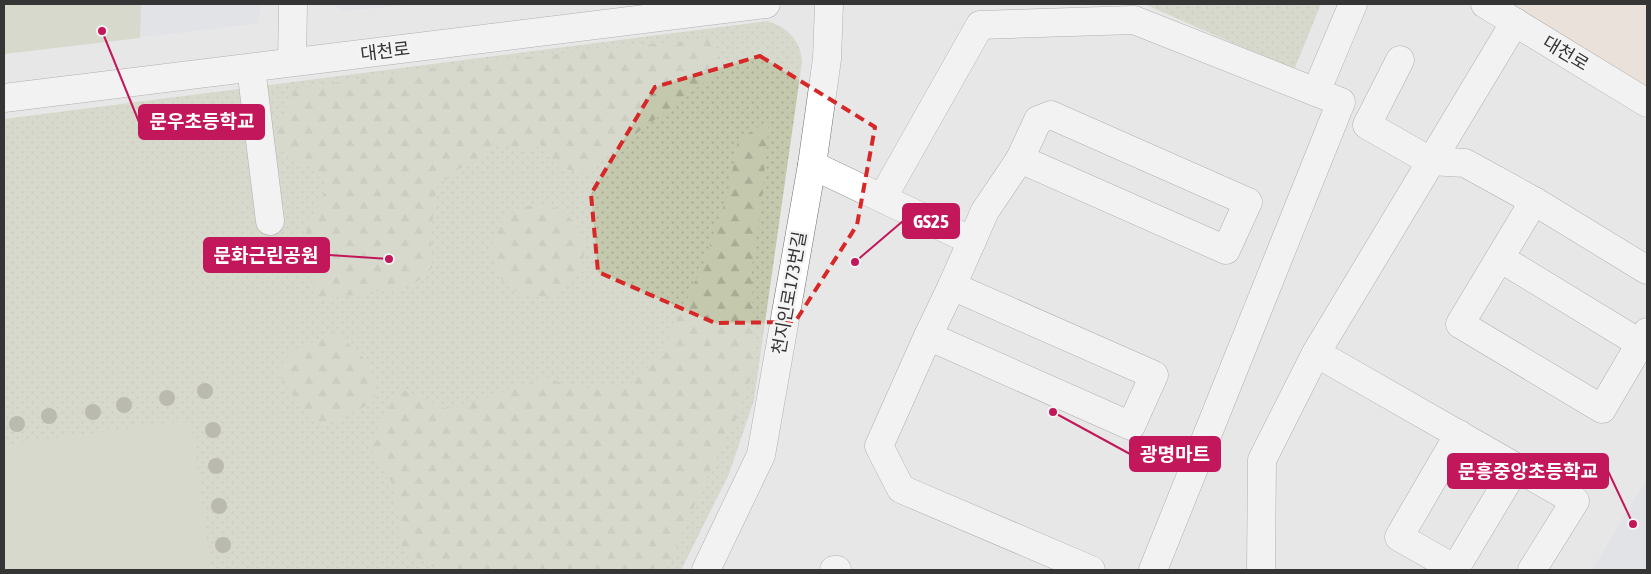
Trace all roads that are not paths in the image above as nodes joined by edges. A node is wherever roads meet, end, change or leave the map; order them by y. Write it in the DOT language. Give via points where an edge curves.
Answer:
graph roads {
  1 [pos="293,4"];
  2 [pos="766,4"];
  3 [pos="829,4"];
  4 [pos="1353,4"];
  5 [pos="1485,4"];
  6 [pos="1515,22"];
  7 [pos="1400,60"];
  8 [pos="292,62"];
  9 [pos="251,68"];
  10 [pos="1316,92"];
  11 [pos="4,98"];
  12 [pos="1647,103"];
  13 [pos="1020,159"];
  14 [pos="1430,161"];
  15 [pos="812,165"];
  16 [pos="883,198"];
  17 [pos="1534,201"];
  18 [pos="270,221"];
  19 [pos="972,241"];
  20 [pos="1500,258"];
  21 [pos="1647,270"];
  22 [pos="952,286"];
  23 [pos="928,336"];
  24 [pos="1644,338"];
  25 [pos="1316,353"];
  26 [pos="1459,434"];
  27 [pos="1516,467"];
  28 [pos="706,570"];
  29 [pos="1091,570"];
  30 [pos="1153,570"];
  31 [pos="1261,570"];
  32 [pos="1456,570"];
  33 [pos="1532,570"];
  1 -- 8 [label="street"];
  2 -- 8 [label="street, 대천로"];
  3 -- 15 [label="street, 천지인로173번길" via="827,58"];
  4 -- 10 [label="street"];
  5 -- 6 [label="street, 대천로"];
  6 -- 12 [label="street, 대천로"];
  6 -- 14 [label="street"];
  7 -- 14 [label="street" via="1367,125"];
  8 -- 9 [label="street, 대천로"];
  9 -- 11 [label="street, 대천로"];
  9 -- 18 [label="street"];
  10 -- 16 [label="street" via="1134,20 980,25"];
  10 -- 30 [label="street" via="1341,102"];
  13 -- 13 [label="street" via="1226,250 1248,202 1051,115 1038,120"];
  13 -- 19 [label="street" via="985,211"];
  14 -- 17 [label="street" via="1465,163"];
  14 -- 25 [label="street"];
  15 -- 16 [label="street"];
  15 -- 28 [label="street, 천지인로173번길" via="762,455"];
  16 -- 19 [label="street"];
  17 -- 20 [label="street"];
  17 -- 21 [label="street"];
  19 -- 22 [label="street"];
  20 -- 24 [label="street"];
  20 -- 24 [label="street" via="1460,324 1602,409"];
  22 -- 23 [label="street"];
  22 -- 23 [label="street" via="1154,375 1131,426"];
  23 -- 29 [label="street" via="879,446 900,489"];
  25 -- 26 [label="street"];
  25 -- 31 [label="street" via="1262,460"];
  26 -- 27 [label="street"];
  26 -- 32 [label="street" via="1399,537"];
  27 -- 32 [label="street"];
  27 -- 33 [label="street" via="1575,501"];
}
